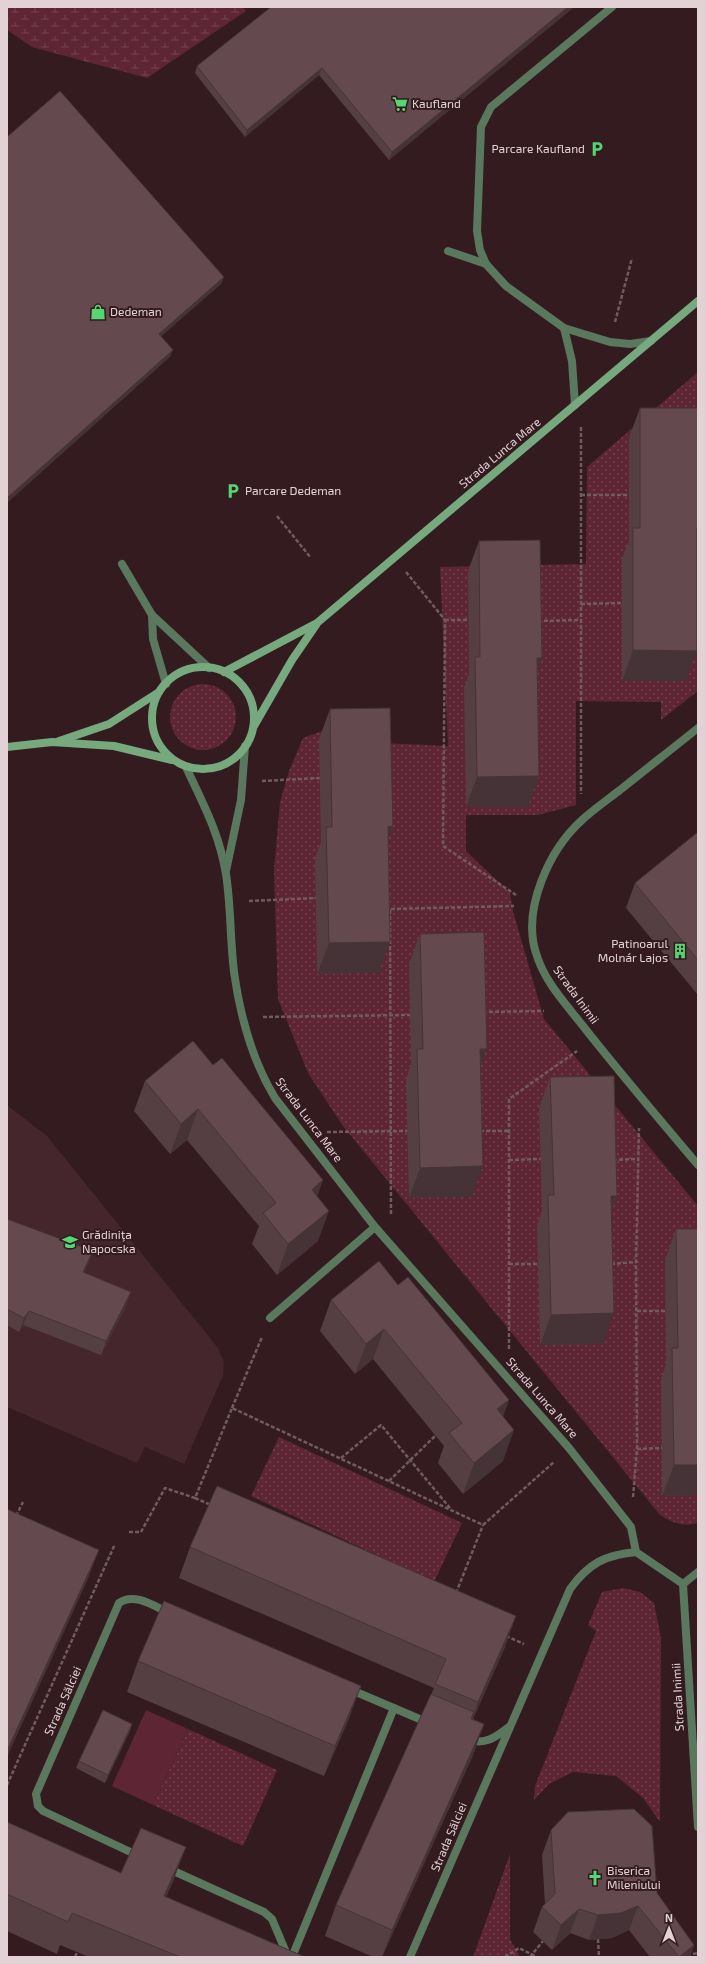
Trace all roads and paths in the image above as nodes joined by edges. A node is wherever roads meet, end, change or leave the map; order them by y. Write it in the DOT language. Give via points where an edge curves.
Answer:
graph roads {
  1 [pos="612,7"];
  2 [pos="448,251"];
  3 [pos="632,258"];
  4 [pos="486,264"];
  5 [pos="698,301"];
  6 [pos="564,328"];
  7 [pos="650,341"];
  8 [pos="610,342"];
  9 [pos="578,402"];
  10 [pos="628,494"];
  11 [pos="581,495"];
  12 [pos="276,516"];
  13 [pos="311,558"];
  14 [pos="395,558"];
  15 [pos="122,564"];
  16 [pos="622,603"];
  17 [pos="581,604"];
  18 [pos="152,615"];
  19 [pos="445,620"];
  20 [pos="468,620"];
  21 [pos="581,620"];
  22 [pos="537,621"];
  23 [pos="317,623"];
  24 [pos="209,668"];
  25 [pos="224,672"];
  26 [pos="166,684"];
  27 [pos="160,692"];
  28 [pos="253,726"];
  29 [pos="698,728"];
  30 [pos="52,742"];
  31 [pos="245,746"];
  32 [pos="7,747"];
  33 [pos="175,761"];
  34 [pos="186,767"];
  35 [pos="320,778"];
  36 [pos="243,781"];
  37 [pos="581,820"];
  38 [pos="226,874"];
  39 [pos="316,898"];
  40 [pos="228,902"];
  41 [pos="533,906"];
  42 [pos="384,909"];
  43 [pos="390,909"];
  44 [pos="571,1010"];
  45 [pos="482,1012"];
  46 [pos="410,1015"];
  47 [pos="389,1016"];
  48 [pos="243,1017"];
  49 [pos="594,1039"];
  50 [pos="640,1095"];
  51 [pos="390,1131"];
  52 [pos="408,1131"];
  53 [pos="478,1131"];
  54 [pos="509,1131"];
  55 [pos="302,1132"];
  56 [pos="509,1160"];
  57 [pos="541,1160"];
  58 [pos="611,1160"];
  59 [pos="638,1160"];
  60 [pos="698,1165"];
  61 [pos="375,1227"];
  62 [pos="392,1245"];
  63 [pos="636,1262"];
  64 [pos="509,1264"];
  65 [pos="538,1264"];
  66 [pos="608,1264"];
  67 [pos="637,1311"];
  68 [pos="666,1311"];
  69 [pos="270,1318"];
  70 [pos="509,1379"];
  71 [pos="232,1408"];
  72 [pos="436,1435"];
  73 [pos="569,1448"];
  74 [pos="662,1448"];
  75 [pos="637,1449"];
  76 [pos="341,1458"];
  77 [pos="410,1460"];
  78 [pos="389,1481"];
  79 [pos="195,1498"];
  80 [pos="23,1502"];
  81 [pos="217,1508"];
  82 [pos="452,1509"];
  83 [pos="13,1521"];
  84 [pos="484,1525"];
  85 [pos="631,1527"];
  86 [pos="129,1532"];
  87 [pos="115,1544"];
  88 [pos="636,1552"];
  89 [pos="698,1572"];
  90 [pos="683,1584"];
  91 [pos="455,1597"];
  92 [pos="175,1615"];
  93 [pos="501,1634"];
  94 [pos="542,1652"];
  95 [pos="343,1687"];
  96 [pos="394,1708"];
  97 [pos="436,1726"];
  98 [pos="509,1726"];
  99 [pos="457,1734"];
  100 [pos="7,1785"];
  101 [pos="698,1827"];
  102 [pos="144,1858"];
  103 [pos="157,1864"];
  104 [pos="598,1939"];
  105 [pos="542,1941"];
  106 [pos="81,1942"];
  107 [pos="698,1953"];
  108 [pos="683,1955"];
  109 [pos="530,1956"];
  110 [pos="75,1957"];
  111 [pos="288,1957"];
  112 [pos="292,1957"];
  113 [pos="410,1957"];
  114 [pos="505,1957"];
  115 [pos="536,1957"];
  116 [pos="599,1957"];
  1 -- 4 [label="street" via="491,107 481,127 477,231 480,250"];
  2 -- 4 [label="street"];
  3 -- 8 [label="path"];
  4 -- 6 [label="street" via="506,286"];
  5 -- 7 [label="main road, Strada Lunca Mare"];
  6 -- 8 [label="street"];
  6 -- 9 [label="street"];
  7 -- 8 [label="street" via="630,344"];
  7 -- 9 [label="main road, Strada Lunca Mare"];
  9 -- 11 [label="path"];
  9 -- 14 [label="main road, Strada Lunca Mare"];
  10 -- 11 [label="path"];
  11 -- 17 [label="path"];
  12 -- 13 [label="path"];
  14 -- 19 [label="path"];
  14 -- 23 [label="main road, Strada Lunca Mare"];
  15 -- 18 [label="street"];
  16 -- 17 [label="path"];
  17 -- 21 [label="path"];
  18 -- 24 [label="street"];
  18 -- 26 [label="street" via="153,639"];
  19 -- 20 [label="path"];
  19 -- 41 [label="path" via="443,846"];
  21 -- 22 [label="path"];
  21 -- 37 [label="path"];
  23 -- 25 [label="main road, Strada Lunca Mare"];
  23 -- 28 [label="main road, Strada Lunca Mare"];
  24 -- 25 [label="main road"];
  24 -- 26 [label="main road" via="187,670"];
  25 -- 28 [label="main road" via="246,691 252,705"];
  26 -- 27 [label="main road"];
  27 -- 30 [label="main road" via="109,724"];
  27 -- 33 [label="main road" via="154,707 154,729 162,748"];
  28 -- 31 [label="main road" via="252,734"];
  29 -- 37 [label="street, Strada Inimii"];
  30 -- 32 [label="main road"];
  30 -- 33 [label="main road" via="114,746"];
  31 -- 34 [label="main road" via="231,761 218,767"];
  31 -- 36 [label="street, Strada Lunca Mare"];
  33 -- 34 [label="main road"];
  34 -- 38 [label="street, Strada Lunca Mare" via="214,825"];
  35 -- 36 [label="path"];
  36 -- 38 [label="street, Strada Lunca Mare" via="235,838"];
  37 -- 41 [label="street, Strada Inimii" via="553,858 537,890"];
  38 -- 40 [label="street, Strada Lunca Mare"];
  39 -- 40 [label="path"];
  40 -- 48 [label="street, Strada Lunca Mare" via="234,972"];
  41 -- 43 [label="path"];
  41 -- 44 [label="street, Strada Inimii" via="532,935 535,952 549,982"];
  42 -- 43 [label="path"];
  43 -- 47 [label="path"];
  44 -- 45 [label="path"];
  44 -- 49 [label="street, Strada Inimii"];
  46 -- 47 [label="path"];
  47 -- 48 [label="path"];
  47 -- 51 [label="path"];
  48 -- 55 [label="street, Strada Lunca Mare" via="262,1077"];
  49 -- 50 [label="street, Strada Inimii"];
  49 -- 54 [label="path" via="509,1099"];
  50 -- 59 [label="path"];
  50 -- 60 [label="street, Strada Inimii"];
  51 -- 52 [label="path"];
  51 -- 55 [label="path"];
  51 -- 62 [label="path"];
  53 -- 54 [label="path"];
  54 -- 56 [label="path"];
  55 -- 61 [label="street, Strada Lunca Mare"];
  56 -- 57 [label="path"];
  56 -- 64 [label="path"];
  58 -- 59 [label="path"];
  59 -- 63 [label="path"];
  61 -- 62 [label="street, Strada Lunca Mare"];
  61 -- 69 [label="street"];
  62 -- 70 [label="street, Strada Lunca Mare"];
  63 -- 66 [label="path"];
  63 -- 67 [label="path"];
  64 -- 65 [label="path"];
  64 -- 70 [label="path"];
  67 -- 68 [label="path"];
  67 -- 75 [label="path"];
  69 -- 71 [label="path"];
  70 -- 73 [label="street, Strada Lunca Mare"];
  71 -- 76 [label="path"];
  71 -- 79 [label="path"];
  72 -- 77 [label="path"];
  73 -- 84 [label="path"];
  73 -- 85 [label="street, Strada Lunca Mare"];
  74 -- 75 [label="path"];
  75 -- 85 [label="path"];
  76 -- 77 [label="path" via="381,1425"];
  76 -- 78 [label="path"];
  77 -- 78 [label="path"];
  77 -- 82 [label="path"];
  78 -- 82 [label="path"];
  79 -- 81 [label="path"];
  79 -- 86 [label="path" via="165,1488 141,1532"];
  80 -- 83 [label="path"];
  82 -- 84 [label="path"];
  84 -- 91 [label="path"];
  85 -- 88 [label="street, Strada Lunca Mare"];
  87 -- 100 [label="path"];
  88 -- 90 [label="street"];
  88 -- 94 [label="street, Strada Sălciei" via="615,1554 593,1565 579,1576 570,1589"];
  89 -- 90 [label="street"];
  90 -- 101 [label="street, Strada Inimii"];
  92 -- 102 [label="street, Strada Sălciei" via="135,1599 128,1598 119,1603 36,1794 38,1806 43,1811"];
  93 -- 94 [label="path"];
  94 -- 98 [label="street, Strada Sălciei"];
  95 -- 96 [label="street"];
  96 -- 97 [label="street"];
  96 -- 112 [label="street"];
  98 -- 99 [label="street, Strada Sălciei" via="490,1740 480,1742"];
  98 -- 113 [label="street, Strada Sălciei"];
  103 -- 111 [label="street" via="264,1912 272,1919"];
  104 -- 116 [label="path"];
  105 -- 109 [label="path"];
  106 -- 110 [label="path"];
  107 -- 108 [label="path"];
  109 -- 114 [label="path" via="520,1948"];
  109 -- 115 [label="path"];
}
